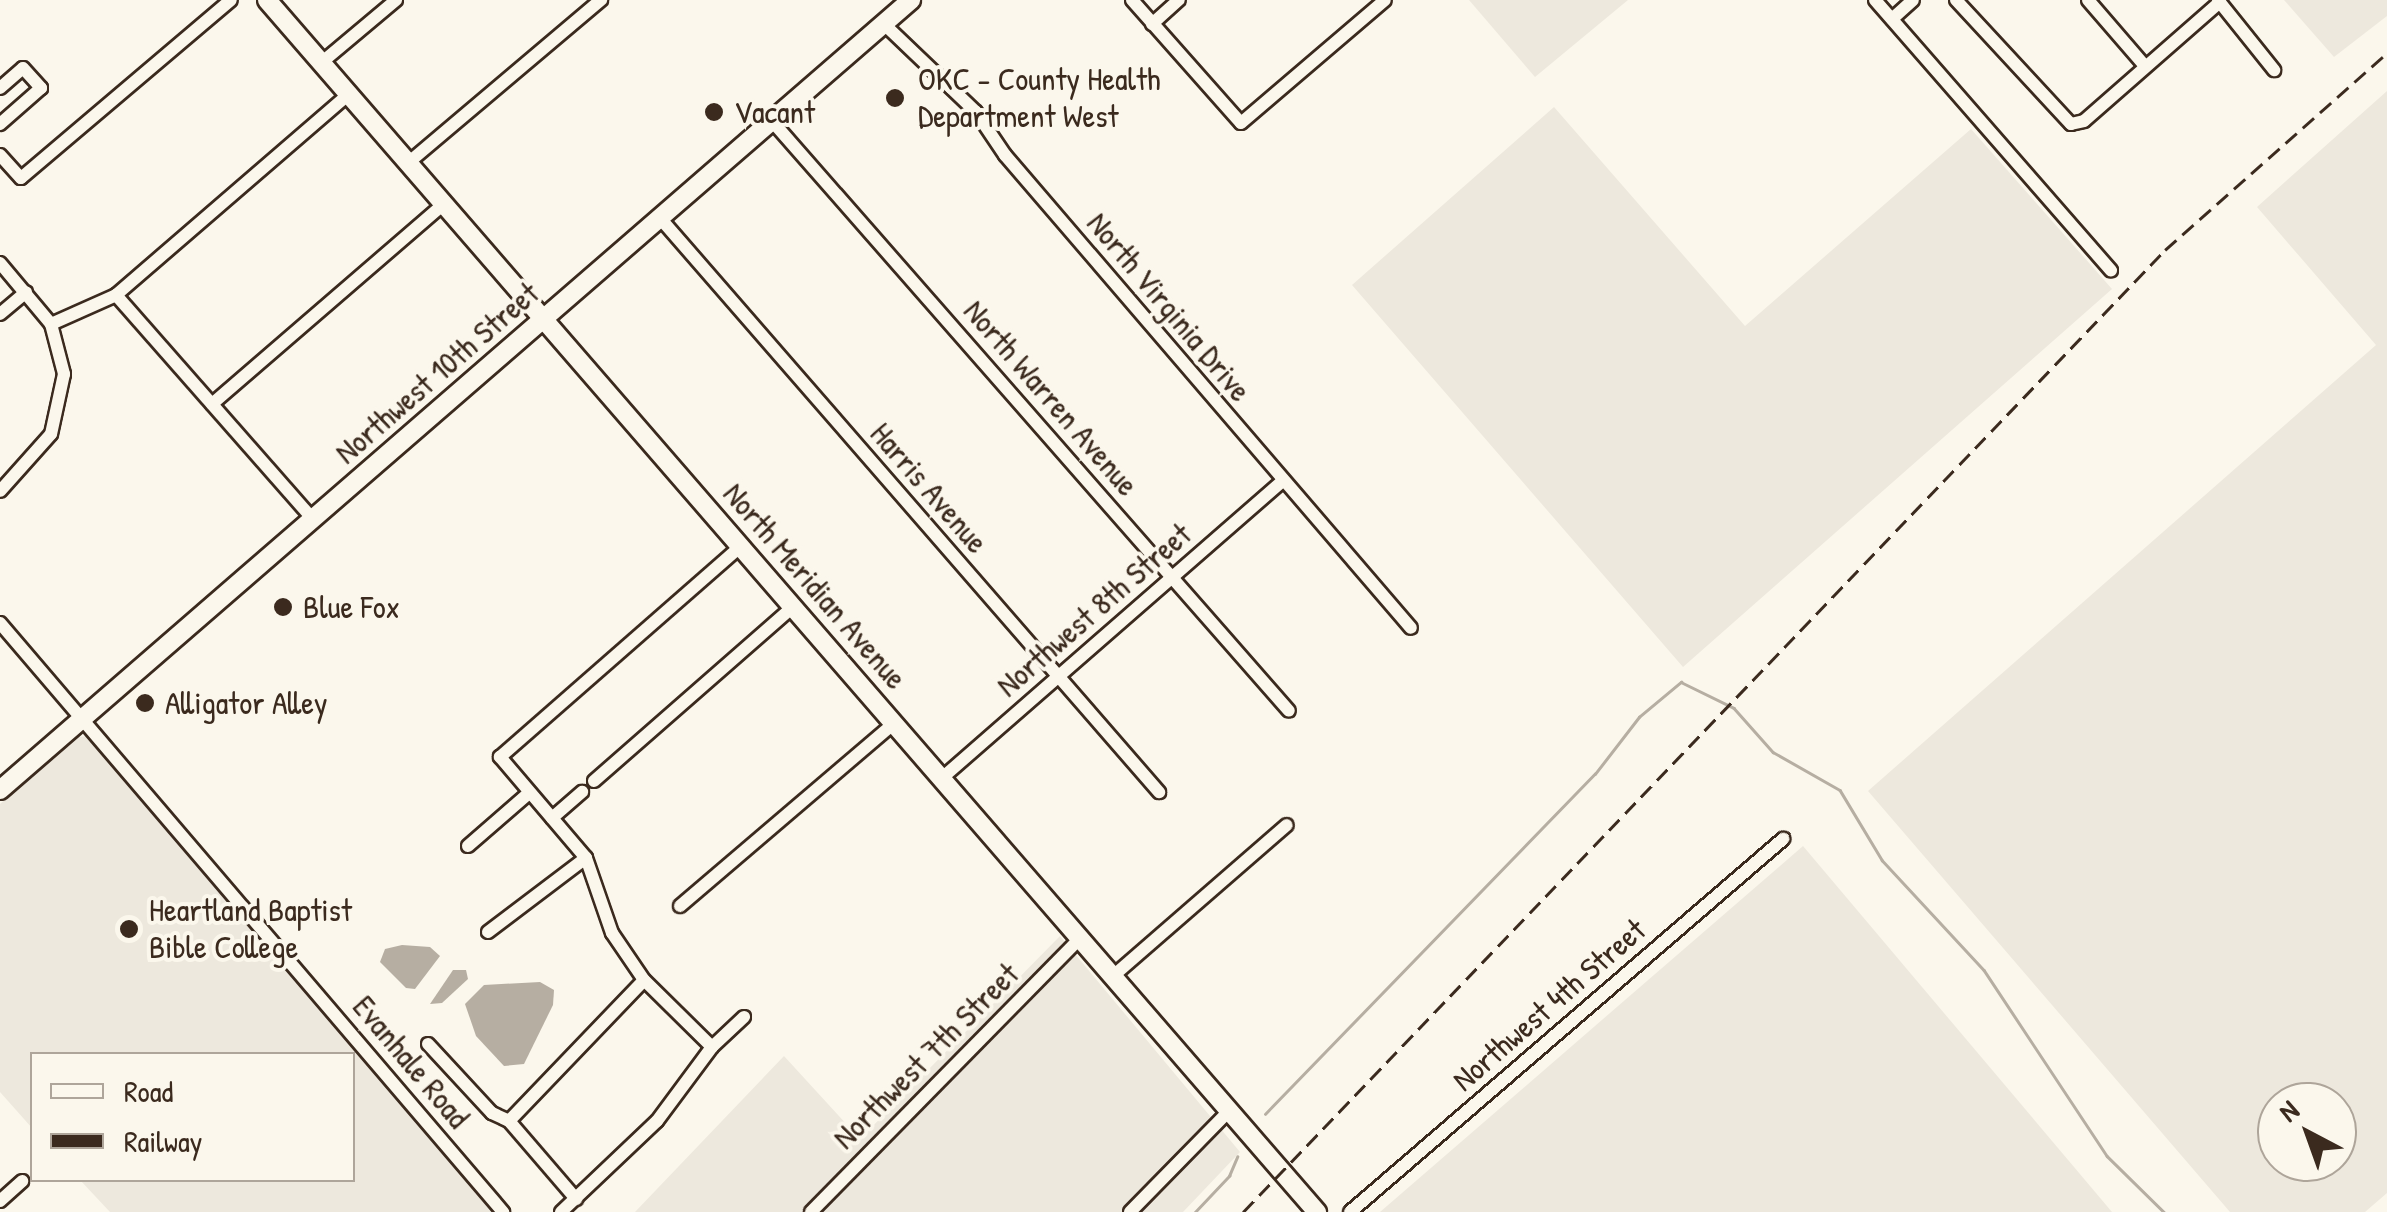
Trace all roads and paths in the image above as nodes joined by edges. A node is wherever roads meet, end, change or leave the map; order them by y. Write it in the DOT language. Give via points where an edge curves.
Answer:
graph roads {
  1 [pos="231,0"];
  2 [pos="266,0"];
  3 [pos="396,0"];
  4 [pos="602,0"];
  5 [pos="912,0"];
  6 [pos="1132,0"];
  7 [pos="1179,0"];
  8 [pos="1385,0"];
  9 [pos="1875,0"];
  10 [pos="1913,0"];
  11 [pos="1956,0"];
  12 [pos="2088,0"];
  13 [pos="2219,1"];
  14 [pos="1892,19"];
  15 [pos="884,24"];
  16 [pos="1152,24"];
  17 [pos="322,64"];
  18 [pos="2145,66"];
  19 [pos="2274,70"];
  20 [pos="0,88"];
  21 [pos="349,94"];
  22 [pos="772,121"];
  23 [pos="0,124"];
  24 [pos="0,155"];
  25 [pos="408,162"];
  26 [pos="445,202"];
  27 [pos="660,218"];
  28 [pos="0,263"];
  29 [pos="2111,271"];
  30 [pos="26,292"];
  31 [pos="116,295"];
  32 [pos="0,314"];
  33 [pos="547,317"];
  34 [pos="51,324"];
  35 [pos="212,404"];
  36 [pos="1281,482"];
  37 [pos="0,491"];
  38 [pos="313,519"];
  39 [pos="741,546"];
  40 [pos="1173,580"];
  41 [pos="794,606"];
  42 [pos="0,623"];
  43 [pos="1410,628"];
  44 [pos="1058,678"];
  45 [pos="1288,711"];
  46 [pos="84,718"];
  47 [pos="894,723"];
  48 [pos="942,778"];
  49 [pos="594,781"];
  50 [pos="0,790"];
  51 [pos="582,792"];
  52 [pos="1158,792"];
  53 [pos="530,793"];
  54 [pos="552,818"];
  55 [pos="1287,825"];
  56 [pos="1783,839"];
  57 [pos="468,846"];
  58 [pos="586,858"];
  59 [pos="680,906"];
  60 [pos="488,932"];
  61 [pos="1080,938"];
  62 [pos="1113,976"];
  63 [pos="644,980"];
  64 [pos="744,1017"];
  65 [pos="428,1044"];
  66 [pos="712,1047"];
  67 [pos="1230,1110"];
  68 [pos="509,1121"];
  69 [pos="22,1181"];
  70 [pos="576,1199"];
  71 [pos="0,1203"];
  72 [pos="6,1212"];
  73 [pos="503,1212"];
  74 [pos="561,1212"];
  75 [pos="811,1212"];
  76 [pos="1130,1212"];
  77 [pos="1317,1212"];
  78 [pos="1350,1212"];
  1 -- 24 [label="street" via="21,178"];
  2 -- 17 [label="main road, North Meridian Avenue"];
  3 -- 17 [label="street"];
  4 -- 25 [label="street"];
  5 -- 15 [label="main road, Northwest 10th Street"];
  6 -- 16 [label="street"];
  7 -- 16 [label="street"];
  8 -- 16 [label="street" via="1241,122"];
  9 -- 14 [label="street"];
  10 -- 14 [label="street"];
  11 -- 18 [label="street" via="2071,124"];
  12 -- 18 [label="street"];
  13 -- 18 [label="street"];
  13 -- 19 [label="street"];
  14 -- 29 [label="street"];
  15 -- 22 [label="main road, Northwest 10th Street"];
  15 -- 36 [label="street, North Virginia Drive" via="976,112"];
  17 -- 21 [label="main road, North Meridian Avenue"];
  20 -- 23 [label="street" via="24,68 41,88"];
  21 -- 25 [label="main road, North Meridian Avenue"];
  21 -- 31 [label="street"];
  22 -- 27 [label="main road, Northwest 10th Street"];
  22 -- 40 [label="street, North Warren Avenue"];
  25 -- 26 [label="main road, North Meridian Avenue"];
  26 -- 33 [label="main road, North Meridian Avenue"];
  26 -- 35 [label="street"];
  27 -- 33 [label="main road, Northwest 10th Street"];
  27 -- 44 [label="street, Harris Avenue"];
  28 -- 30 [label="street"];
  30 -- 32 [label="street"];
  30 -- 34 [label="street"];
  31 -- 34 [label="street"];
  31 -- 35 [label="street"];
  33 -- 38 [label="main road, Northwest 10th Street"];
  33 -- 39 [label="main road, North Meridian Avenue"];
  34 -- 37 [label="street" via="64,374 57,418 33,461"];
  35 -- 38 [label="street"];
  36 -- 40 [label="street, Northwest 8th Street"];
  36 -- 43 [label="street, North Virginia Drive"];
  38 -- 46 [label="main road, Northwest 10th Street"];
  39 -- 41 [label="main road, North Meridian Avenue"];
  39 -- 53 [label="street" via="500,757"];
  40 -- 44 [label="street, Northwest 8th Street"];
  40 -- 45 [label="street, North Warren Avenue"];
  41 -- 47 [label="main road, North Meridian Avenue"];
  41 -- 49 [label="street"];
  42 -- 46 [label="street, Evanhale Road"];
  44 -- 48 [label="street, Northwest 8th Street"];
  44 -- 52 [label="street, Harris Avenue"];
  46 -- 50 [label="main road, Northwest 10th Street"];
  46 -- 73 [label="street, Evanhale Road"];
  47 -- 48 [label="main road, North Meridian Avenue"];
  47 -- 59 [label="street"];
  48 -- 61 [label="main road, North Meridian Avenue"];
  51 -- 54 [label="street"];
  53 -- 54 [label="street"];
  53 -- 57 [label="street"];
  54 -- 58 [label="street"];
  55 -- 62 [label="street"];
  56 -- 78 [label="street, Northwest 4th Street"];
  58 -- 60 [label="street"];
  58 -- 63 [label="street" via="612,932"];
  61 -- 62 [label="main road, North Meridian Avenue"];
  61 -- 75 [label="street, Northwest 7th Street"];
  62 -- 67 [label="main road, North Meridian Avenue"];
  63 -- 66 [label="street"];
  63 -- 68 [label="street"];
  64 -- 66 [label="street"];
  65 -- 68 [label="street" via="492,1113"];
  66 -- 70 [label="street" via="658,1120"];
  67 -- 76 [label="street"];
  67 -- 77 [label="main road, North Meridian Avenue"];
  68 -- 70 [label="street"];
  69 -- 71 [label="street"];
  70 -- 74 [label="street"];
  71 -- 72 [label="street"];
}
